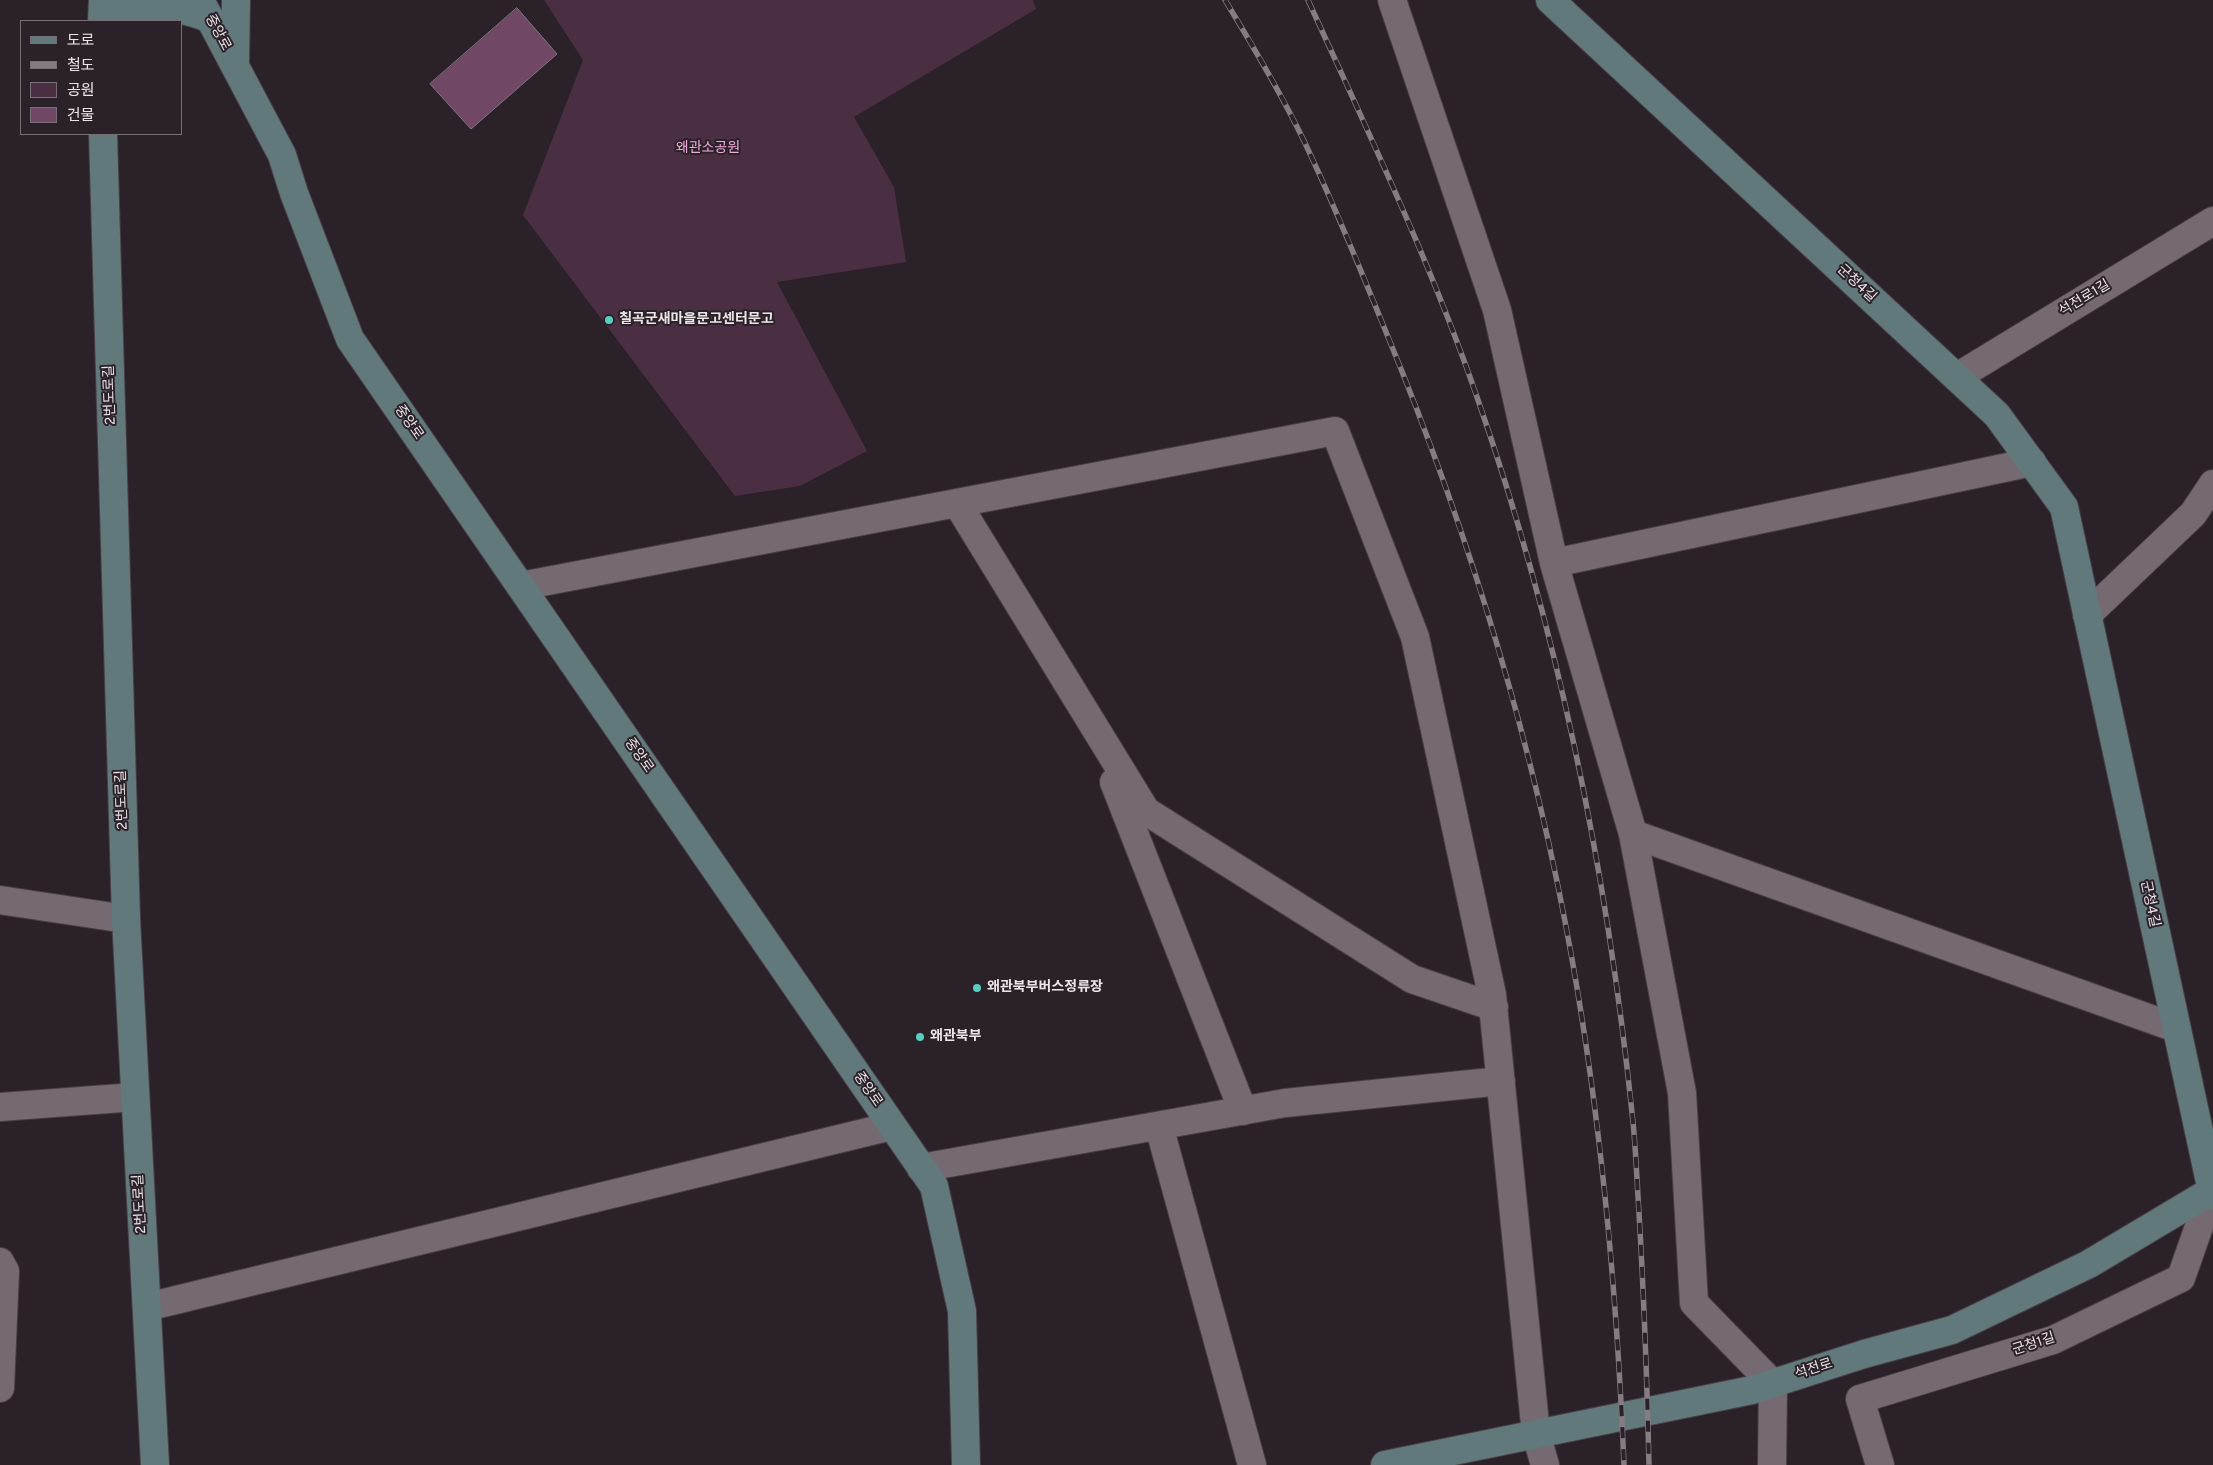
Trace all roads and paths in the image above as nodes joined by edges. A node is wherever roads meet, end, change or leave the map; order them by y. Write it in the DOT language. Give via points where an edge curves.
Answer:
graph roads {
  1 [pos="236,0"];
  2 [pos="1392,0"];
  3 [pos="1550,0"];
  4 [pos="204,9"];
  5 [pos="114,11"];
  6 [pos="235,66"];
  7 [pos="103,135"];
  8 [pos="2213,221"];
  9 [pos="1957,377"];
  10 [pos="2032,462"];
  11 [pos="2213,484"];
  12 [pos="957,503"];
  13 [pos="1554,563"];
  14 [pos="521,586"];
  15 [pos="2087,615"];
  16 [pos="1088,716"];
  17 [pos="1633,834"];
  18 [pos="0,900"];
  19 [pos="126,918"];
  20 [pos="1494,1007"];
  21 [pos="2176,1028"];
  22 [pos="1501,1081"];
  23 [pos="135,1097"];
  24 [pos="0,1107"];
  25 [pos="1243,1111"];
  26 [pos="892,1126"];
  27 [pos="1159,1126"];
  28 [pos="921,1168"];
  29 [pos="2212,1193"];
  30 [pos="0,1262"];
  31 [pos="146,1307"];
  32 [pos="1773,1384"];
  33 [pos="0,1388"];
  34 [pos="1536,1434"];
  35 [pos="155,1465"];
  36 [pos="966,1465"];
  37 [pos="1252,1465"];
  38 [pos="1385,1465"];
  39 [pos="1545,1465"];
  40 [pos="1772,1465"];
  41 [pos="1880,1465"];
  1 -- 6 [label="street, 중앙로"];
  2 -- 13 [label="street" via="1497,310"];
  3 -- 9 [label="street, 군청4길"];
  4 -- 5 [label="street" via="140,7"];
  4 -- 6 [label="street, 중앙로"];
  6 -- 14 [label="street, 중앙로" via="282,155 350,339"];
  7 -- 19 [label="street, 2번도로길"];
  8 -- 9 [label="street, 석전로1길"];
  9 -- 10 [label="street, 군청4길" via="1997,415"];
  10 -- 13 [label="street"];
  10 -- 15 [label="street, 군청4길" via="2064,508"];
  11 -- 15 [label="street" via="2193,514"];
  12 -- 14 [label="street"];
  12 -- 16 [label="street"];
  12 -- 20 [label="street" via="1335,430 1415,637"];
  13 -- 17 [label="street"];
  14 -- 26 [label="street, 중앙로"];
  15 -- 21 [label="street, 군청4길"];
  16 -- 20 [label="street" via="1146,811 1412,979"];
  16 -- 25 [label="street"];
  17 -- 21 [label="street"];
  17 -- 32 [label="street" via="1682,1093 1694,1303"];
  18 -- 19 [label="street"];
  19 -- 23 [label="street, 2번도로길"];
  20 -- 22 [label="street"];
  21 -- 29 [label="street, 군청4길"];
  22 -- 25 [label="street" via="1285,1103"];
  22 -- 34 [label="street"];
  23 -- 24 [label="street"];
  23 -- 31 [label="street, 2번도로길"];
  25 -- 27 [label="street"];
  26 -- 28 [label="street, 중앙로"];
  26 -- 31 [label="street"];
  27 -- 28 [label="street"];
  27 -- 37 [label="street"];
  28 -- 36 [label="street, 중앙로" via="934,1186 962,1311"];
  29 -- 32 [label="street, 석전로" via="2089,1264 1952,1330"];
  29 -- 41 [label="street, 군청1길" via="2181,1278 2053,1340 1860,1399"];
  30 -- 33 [label="street" via="5,1271"];
  31 -- 35 [label="street, 2번도로길"];
  32 -- 34 [label="street, 석전로"];
  32 -- 40 [label="street"];
  34 -- 38 [label="street, 석전로"];
  34 -- 39 [label="street"];
}
